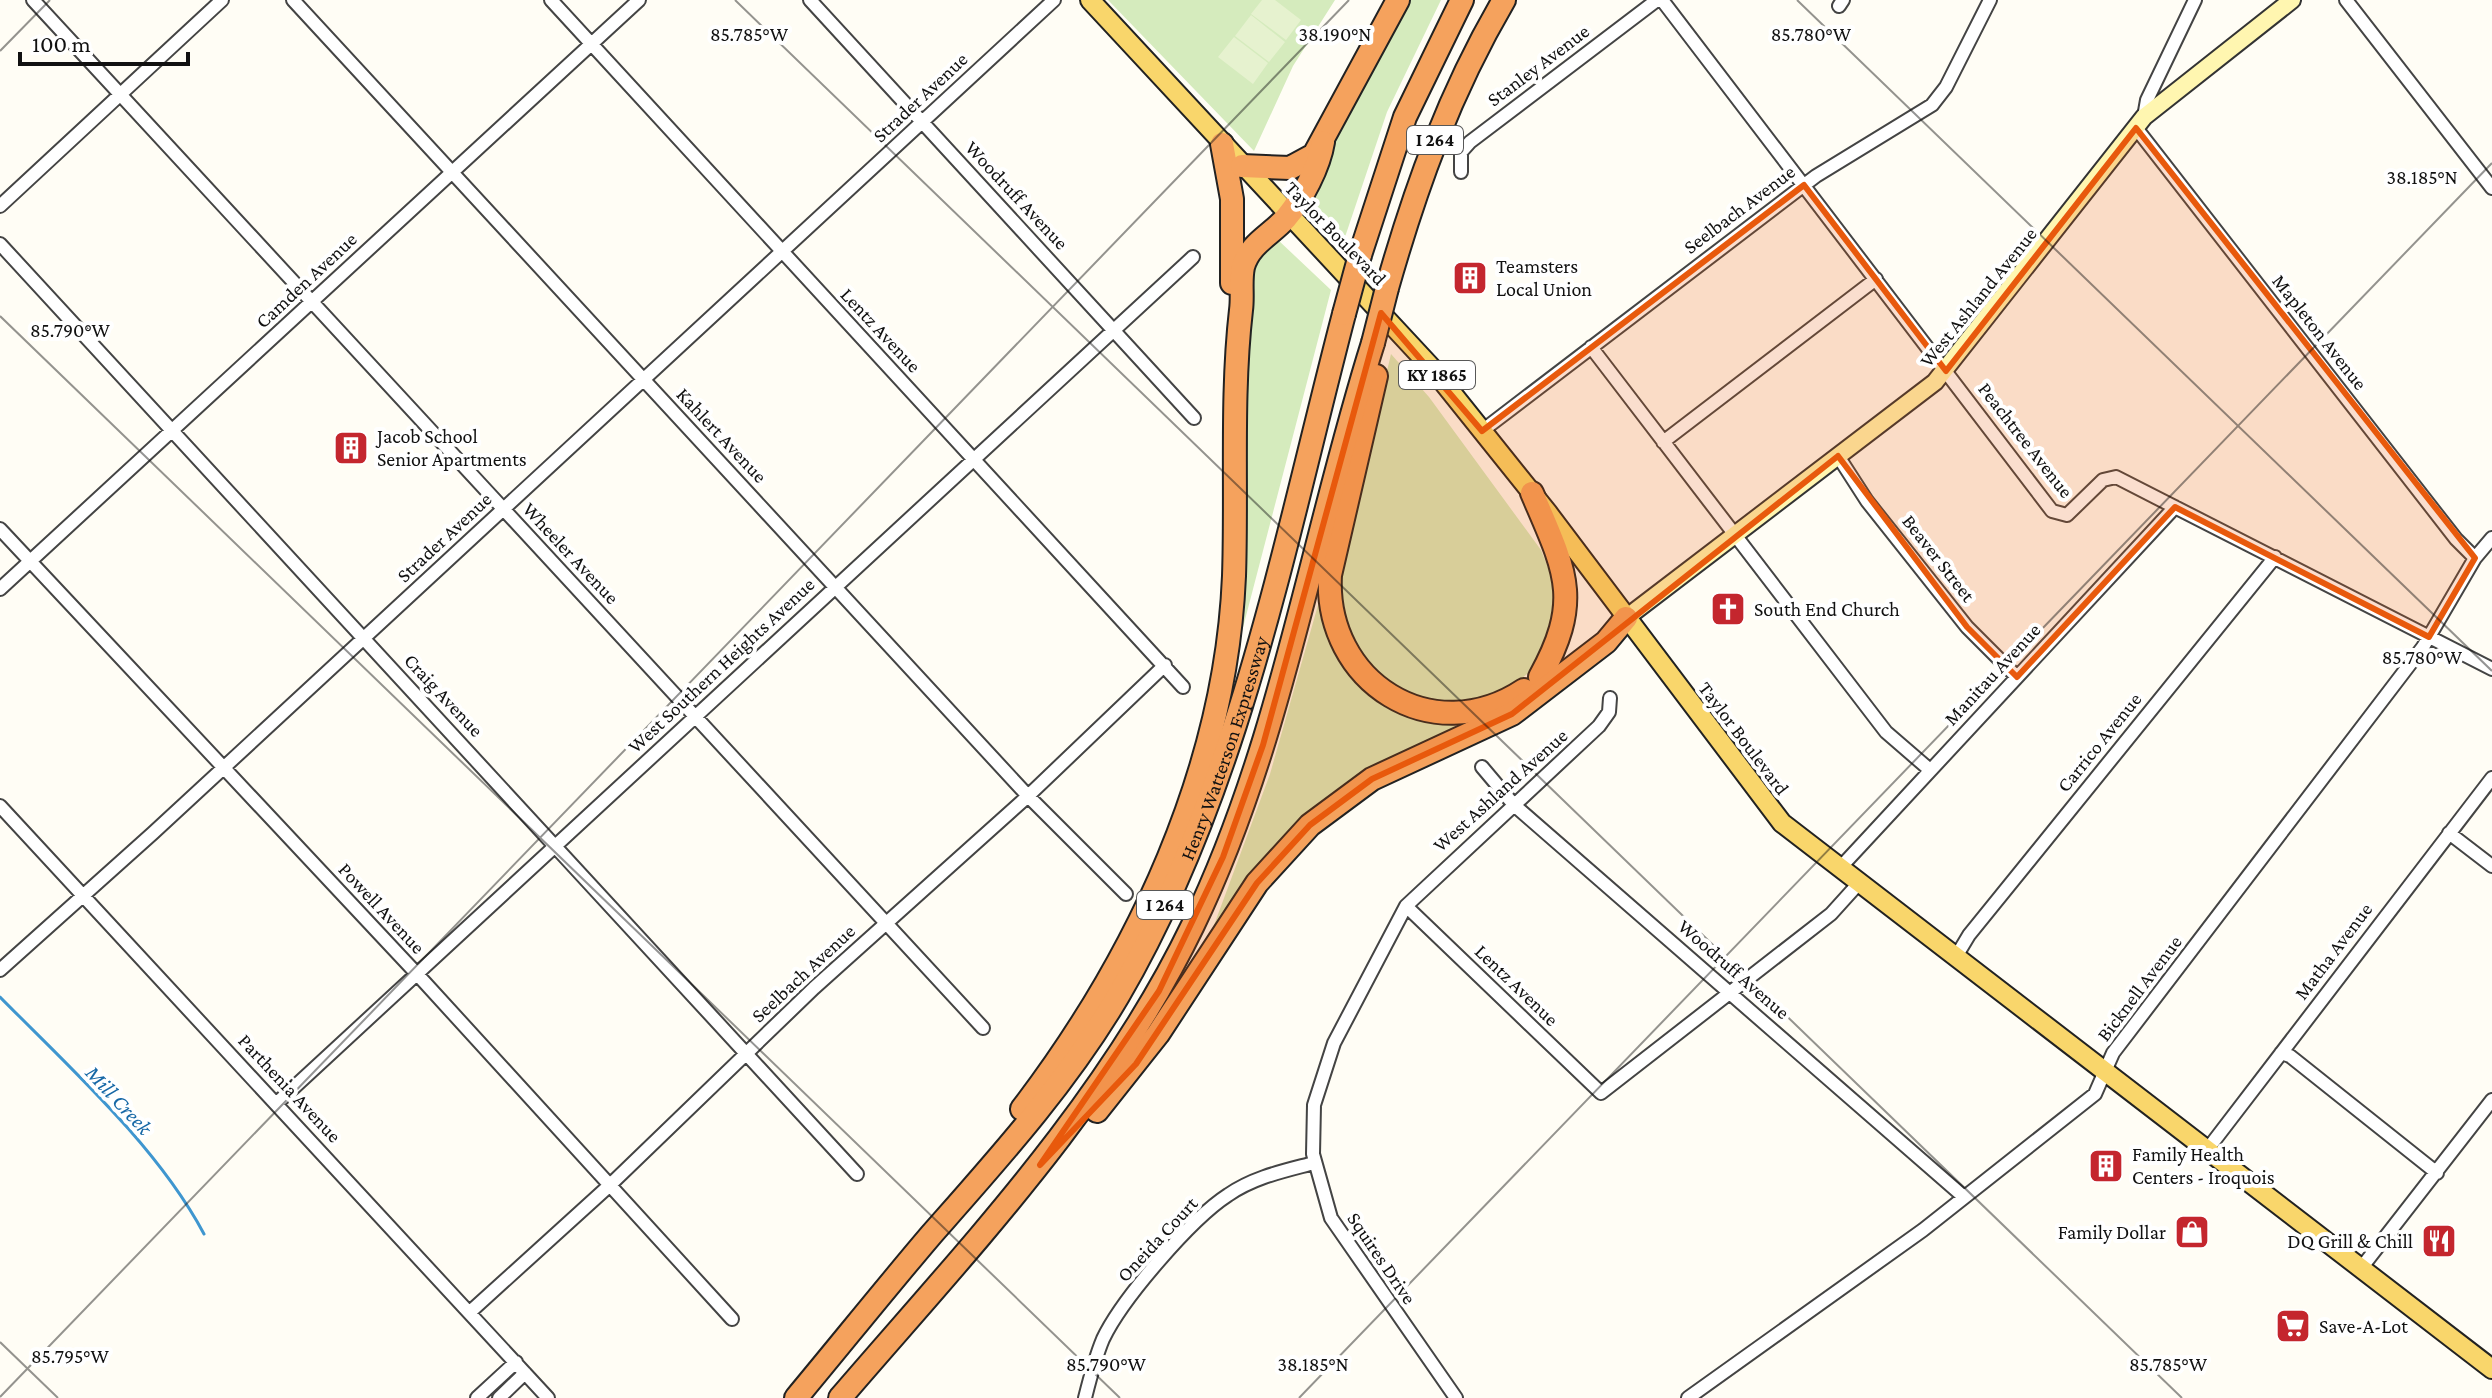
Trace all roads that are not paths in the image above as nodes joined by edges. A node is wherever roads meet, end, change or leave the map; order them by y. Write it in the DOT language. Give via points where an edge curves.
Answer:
graph roads {
  1 [pos="33,0"];
  2 [pos="222,0"];
  3 [pos="293,0"];
  4 [pos="551,0"];
  5 [pos="639,0"];
  6 [pos="810,0"];
  7 [pos="1054,0"];
  8 [pos="1090,0"];
  9 [pos="1398,0"];
  10 [pos="1462,0"];
  11 [pos="1504,0"];
  12 [pos="1659,0"];
  13 [pos="1990,0"];
  14 [pos="2195,0"];
  15 [pos="2292,0"];
  16 [pos="2346,0"];
  17 [pos="591,44"];
  18 [pos="120,95"];
  19 [pos="923,122"];
  20 [pos="2140,122"];
  21 [pos="1323,142"];
  22 [pos="1222,144"];
  23 [pos="1242,166"];
  24 [pos="1461,172"];
  25 [pos="451,173"];
  26 [pos="1804,185"];
  27 [pos="2492,188"];
  28 [pos="0,206"];
  29 [pos="1288,216"];
  30 [pos="0,244"];
  31 [pos="780,253"];
  32 [pos="1193,257"];
  33 [pos="1876,279"];
  34 [pos="312,302"];
  35 [pos="1115,330"];
  36 [pos="1237,331"];
  37 [pos="1373,343"];
  38 [pos="1591,347"];
  39 [pos="1946,371"];
  40 [pos="643,380"];
  41 [pos="1194,418"];
  42 [pos="173,431"];
  43 [pos="1482,431"];
  44 [pos="1663,442"];
  45 [pos="1838,456"];
  46 [pos="975,459"];
  47 [pos="1532,493"];
  48 [pos="2175,507"];
  49 [pos="503,509"];
  50 [pos="0,529"];
  51 [pos="1734,535"];
  52 [pos="2492,538"];
  53 [pos="2275,557"];
  54 [pos="2475,558"];
  55 [pos="30,561"];
  56 [pos="835,587"];
  57 [pos="0,589"];
  58 [pos="1626,618"];
  59 [pos="2429,637"];
  60 [pos="364,638"];
  61 [pos="1165,665"];
  62 [pos="2492,669"];
  63 [pos="1540,677"];
  64 [pos="2017,677"];
  65 [pos="1183,687"];
  66 [pos="1610,698"];
  67 [pos="696,717"];
  68 [pos="1482,767"];
  69 [pos="222,768"];
  70 [pos="1930,770"];
  71 [pos="2492,778"];
  72 [pos="1028,796"];
  73 [pos="1514,805"];
  74 [pos="0,806"];
  75 [pos="2449,833"];
  76 [pos="556,845"];
  77 [pos="2492,866"];
  78 [pos="1839,869"];
  79 [pos="1859,883"];
  80 [pos="1126,894"];
  81 [pos="83,897"];
  82 [pos="1406,906"];
  83 [pos="886,923"];
  84 [pos="1957,955"];
  85 [pos="0,970"];
  86 [pos="417,974"];
  87 [pos="1730,993"];
  88 [pos="983,1028"];
  89 [pos="747,1052"];
  90 [pos="2281,1053"];
  91 [pos="2105,1072"];
  92 [pos="2492,1100"];
  93 [pos="277,1103"];
  94 [pos="2207,1150"];
  95 [pos="1314,1163"];
  96 [pos="993,1164"];
  97 [pos="1040,1165"];
  98 [pos="2437,1173"];
  99 [pos="857,1174"];
  100 [pos="610,1185"];
  101 [pos="1964,1197"];
  102 [pos="2362,1267"];
  103 [pos="470,1312"];
  104 [pos="732,1319"];
  105 [pos="516,1362"];
  106 [pos="2492,1369"];
  107 [pos="525,1373"];
  108 [pos="477,1398"];
  109 [pos="499,1398"];
  110 [pos="548,1398"];
  111 [pos="796,1398"];
  112 [pos="840,1398"];
  113 [pos="1085,1398"];
  114 [pos="1456,1398"];
  115 [pos="1688,1398"];
  1 -- 18 [label="street, Wheeler Avenue"];
  2 -- 18 [label="street"];
  3 -- 25 [label="street, Kahlert Avenue"];
  4 -- 17 [label="street, Lentz Avenue"];
  5 -- 17 [label="street, Camden Avenue"];
  6 -- 19 [label="street, Woodruff Avenue"];
  7 -- 19 [label="street, Strader Avenue"];
  8 -- 22 [label="main road, Taylor Boulevard / KY 1865"];
  9 -- 21 [label="highway"];
  10 -- 96 [label="highway, Henry Watterson Expressway / I 264, bridge" via="1394,147 1360,255 1247,685 1196,836 1118,996 1056,1089"];
  11 -- 37 [label="highway, Henry Watterson Expressway / I 264, bridge" via="1444,115 1415,191"];
  12 -- 24 [label="street, Stanley Avenue" via="1470,142 1461,152"];
  12 -- 26 [label="street, Peachtree Avenue"];
  13 -- 26 [label="street, Seelbach Avenue" via="1939,98"];
  14 -- 20 [label="street"];
  15 -- 20 [label="street, West Ashland Avenue"];
  16 -- 27 [label="street"];
  17 -- 25 [label="street, Camden Avenue"];
  17 -- 31 [label="street, Lentz Avenue"];
  18 -- 28 [label="street"];
  18 -- 34 [label="street, Wheeler Avenue"];
  19 -- 31 [label="street, Strader Avenue"];
  19 -- 35 [label="street, Woodruff Avenue"];
  20 -- 39 [label="street, West Ashland Avenue"];
  20 -- 54 [label="street, Mapleton Avenue"];
  21 -- 23 [label="highway" via="1314,155 1290,168"];
  21 -- 29 [label="highway"];
  22 -- 23 [label="main road, Taylor Boulevard / KY 1865"];
  22 -- 36 [label="highway" via="1232,199 1232,310"];
  23 -- 29 [label="main road, Taylor Boulevard / KY 1865"];
  25 -- 34 [label="street, Camden Avenue"];
  25 -- 40 [label="street, Kahlert Avenue"];
  26 -- 33 [label="street, Peachtree Avenue"];
  26 -- 38 [label="street, Seelbach Avenue"];
  29 -- 36 [label="highway" via="1249,254 1243,267"];
  29 -- 43 [label="main road, Taylor Boulevard / KY 1865" via="1405,339"];
  30 -- 42 [label="street, Craig Avenue"];
  31 -- 40 [label="street, Strader Avenue"];
  31 -- 46 [label="street, Lentz Avenue"];
  32 -- 35 [label="street, West Southern Heights Avenue"];
  33 -- 39 [label="street, Peachtree Avenue"];
  33 -- 44 [label="street"];
  34 -- 42 [label="street, Camden Avenue"];
  34 -- 49 [label="street, Wheeler Avenue"];
  35 -- 41 [label="street, Woodruff Avenue"];
  35 -- 46 [label="street, West Southern Heights Avenue"];
  36 -- 96 [label="highway" via="1234,579 1225,661 1205,753 1145,909 1078,1028 1015,1118"];
  37 -- 63 [label="highway" via="1381,358 1330,575 1330,605 1342,646 1379,689 1409,705 1442,713 1506,701"];
  37 -- 97 [label="highway, Henry Watterson Expressway / I 264" via="1267,731 1223,857 1159,991"];
  38 -- 43 [label="street, Seelbach Avenue"];
  38 -- 44 [label="street"];
  39 -- 45 [label="street, West Ashland Avenue"];
  39 -- 48 [label="street, Peachtree Avenue" via="2057,514 2071,512 2110,477"];
  40 -- 49 [label="street, Strader Avenue"];
  40 -- 56 [label="street, Kahlert Avenue"];
  42 -- 55 [label="street, Camden Avenue"];
  42 -- 60 [label="street, Craig Avenue"];
  43 -- 47 [label="main road, Taylor Boulevard / KY 1865"];
  44 -- 51 [label="street"];
  45 -- 51 [label="street, West Ashland Avenue"];
  45 -- 64 [label="street, Beaver Street" via="1967,627"];
  46 -- 56 [label="street, West Southern Heights Avenue"];
  46 -- 61 [label="street, Lentz Avenue"];
  47 -- 58 [label="main road, Taylor Boulevard / KY 1865"];
  47 -- 63 [label="highway" via="1559,556 1566,601 1559,642"];
  48 -- 53 [label="street, Peachtree Avenue"];
  48 -- 64 [label="street, Manitau Avenue"];
  49 -- 60 [label="street, Strader Avenue"];
  49 -- 67 [label="street, Wheeler Avenue"];
  50 -- 55 [label="street, Powell Avenue"];
  51 -- 58 [label="street, West Ashland Avenue"];
  51 -- 70 [label="street" via="1886,732"];
  52 -- 54 [label="street, Bicknell Avenue"];
  53 -- 59 [label="street, Peachtree Avenue"];
  53 -- 84 [label="street, Carrico Avenue"];
  54 -- 59 [label="street, Bicknell Avenue"];
  55 -- 57 [label="street, Camden Avenue"];
  55 -- 69 [label="street, Powell Avenue"];
  56 -- 67 [label="street, West Southern Heights Avenue"];
  56 -- 72 [label="street, Kahlert Avenue"];
  58 -- 63 [label="highway"];
  58 -- 78 [label="main road, Taylor Boulevard / KY 1865" via="1771,811"];
  58 -- 97 [label="highway" via="1606,642 1512,714 1372,779 1310,825 1257,883 1136,1064 1087,1122"];
  59 -- 62 [label="street, Peachtree Avenue"];
  59 -- 91 [label="street, Bicknell Avenue" via="2113,1053"];
  60 -- 69 [label="street, Strader Avenue"];
  60 -- 76 [label="street, Craig Avenue"];
  61 -- 65 [label="street, Lentz Avenue"];
  61 -- 72 [label="street, Seelbach Avenue"];
  64 -- 70 [label="street, Manitau Avenue"];
  66 -- 73 [label="street, West Ashland Avenue" via="1609,712 1599,726"];
  67 -- 76 [label="street, West Southern Heights Avenue"];
  67 -- 83 [label="street, Wheeler Avenue"];
  68 -- 73 [label="street, Woodruff Avenue"];
  69 -- 81 [label="street, Strader Avenue"];
  69 -- 86 [label="street, Powell Avenue"];
  70 -- 78 [label="street, Manitau Avenue"];
  71 -- 75 [label="street, Matha Avenue"];
  72 -- 80 [label="street, Kahlert Avenue"];
  72 -- 83 [label="street, Seelbach Avenue"];
  73 -- 82 [label="street, West Ashland Avenue"];
  73 -- 87 [label="street, Woodruff Avenue"];
  74 -- 81 [label="street, Parthenia Avenue"];
  75 -- 77 [label="street"];
  75 -- 90 [label="street, Matha Avenue"];
  76 -- 86 [label="street, West Southern Heights Avenue"];
  76 -- 89 [label="street, Craig Avenue"];
  78 -- 79 [label="main road, Taylor Boulevard / KY 1865"];
  79 -- 84 [label="main road, Taylor Boulevard / KY 1865"];
  79 -- 87 [label="street" via="1831,914"];
  81 -- 85 [label="street, Strader Avenue"];
  81 -- 93 [label="street, Parthenia Avenue"];
  82 -- 87 [label="street, Lentz Avenue" via="1601,1093"];
  82 -- 95 [label="street, Squires Drive" via="1326,1064 1314,1105"];
  83 -- 88 [label="street, Wheeler Avenue"];
  83 -- 89 [label="street, Seelbach Avenue"];
  84 -- 91 [label="main road, Taylor Boulevard / KY 1865"];
  86 -- 93 [label="street, West Southern Heights Avenue"];
  86 -- 100 [label="street, Powell Avenue"];
  87 -- 101 [label="street, Woodruff Avenue"];
  89 -- 99 [label="street, Craig Avenue"];
  89 -- 100 [label="street, Seelbach Avenue"];
  90 -- 94 [label="street, Matha Avenue"];
  90 -- 98 [label="street"];
  91 -- 94 [label="main road, Taylor Boulevard / KY 1865"];
  91 -- 101 [label="street, Bicknell Avenue" via="2098,1091"];
  92 -- 98 [label="street"];
  93 -- 103 [label="street, Parthenia Avenue"];
  94 -- 102 [label="main road, Taylor Boulevard / KY 1865"];
  95 -- 113 [label="street, Oneida Court" via="1253,1181 1219,1202 1191,1229 1115,1317 1095,1359"];
  95 -- 114 [label="street, Squires Drive" via="1321,1194 1342,1239"];
  96 -- 111 [label="highway, Henry Watterson Expressway / I 264"];
  97 -- 112 [label="highway, Henry Watterson Expressway / I 264"];
  98 -- 102 [label="street"];
  100 -- 103 [label="street, Seelbach Avenue"];
  100 -- 104 [label="street, Powell Avenue"];
  101 -- 115 [label="street, Bicknell Avenue"];
  102 -- 106 [label="main road, Taylor Boulevard / KY 1865"];
  103 -- 105 [label="street, Parthenia Avenue"];
  105 -- 107 [label="street, Parthenia Avenue"];
  105 -- 108 [label="street"];
  107 -- 109 [label="street"];
  107 -- 110 [label="street, Parthenia Avenue"];
}
